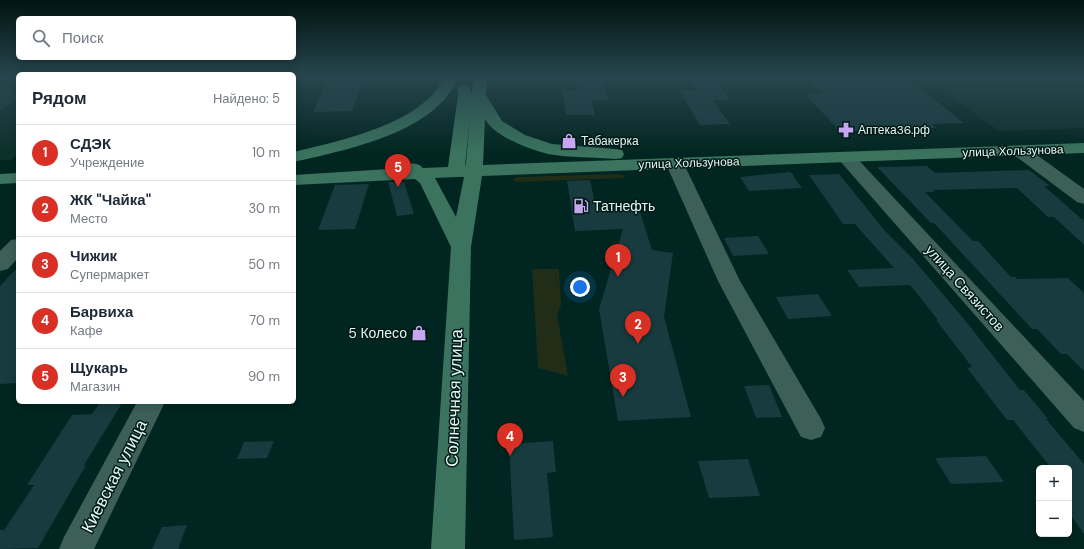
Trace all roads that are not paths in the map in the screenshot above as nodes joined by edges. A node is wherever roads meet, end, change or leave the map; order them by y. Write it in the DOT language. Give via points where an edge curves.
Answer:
graph roads {
  1 [pos="432,103"];
  2 [pos="465,103"];
  3 [pos="477,103"];
  4 [pos="483,103"];
  5 [pos="1084,141"];
  6 [pos="1084,148"];
  7 [pos="1020,151"];
  8 [pos="296,157"];
  9 [pos="645,157"];
  10 [pos="846,157"];
  11 [pos="675,164"];
  12 [pos="465,168"];
  13 [pos="415,169"];
  14 [pos="296,170"];
  15 [pos="16,178"];
  16 [pos="0,179"];
  17 [pos="296,180"];
  18 [pos="16,188"];
  19 [pos="0,189"];
  20 [pos="1084,198"];
  21 [pos="16,247"];
  22 [pos="460,247"];
  23 [pos="0,264"];
  24 [pos="151,404"];
  25 [pos="1084,420"];
  26 [pos="812,428"];
  27 [pos="76,549"];
  28 [pos="448,549"];
  1 -- 8 [label="main road" via="410,119 379,134"];
  2 -- 12 [label="main road"];
  3 -- 12 [label="main road"];
  4 -- 9 [label="main road" via="496,124 519,138 550,149"];
  5 -- 9 [label="main road, улица Хользунова"];
  6 -- 7 [label="main road, улица Хользунова"];
  7 -- 10 [label="main road, улица Хользунова"];
  7 -- 20 [label="street"];
  9 -- 12 [label="main road, улица Хользунова"];
  10 -- 11 [label="main road, улица Хользунова"];
  10 -- 25 [label="street, улица Связистов"];
  11 -- 12 [label="main road, улица Хользунова"];
  11 -- 26 [label="street" via="729,281"];
  12 -- 13 [label="main road, улица Хользунова"];
  12 -- 22 [label="main road, Солнечная улица"];
  13 -- 14 [label="main road, улица Хользунова"];
  13 -- 17 [label="main road, улица Хользунова"];
  13 -- 22 [label="main road, Солнечная улица" via="428,180"];
  15 -- 16 [label="main road"];
  18 -- 19 [label="main road"];
  21 -- 23 [label="street"];
  22 -- 28 [label="main road, Солнечная улица"];
  24 -- 27 [label="street, Киевская улица"];
}
